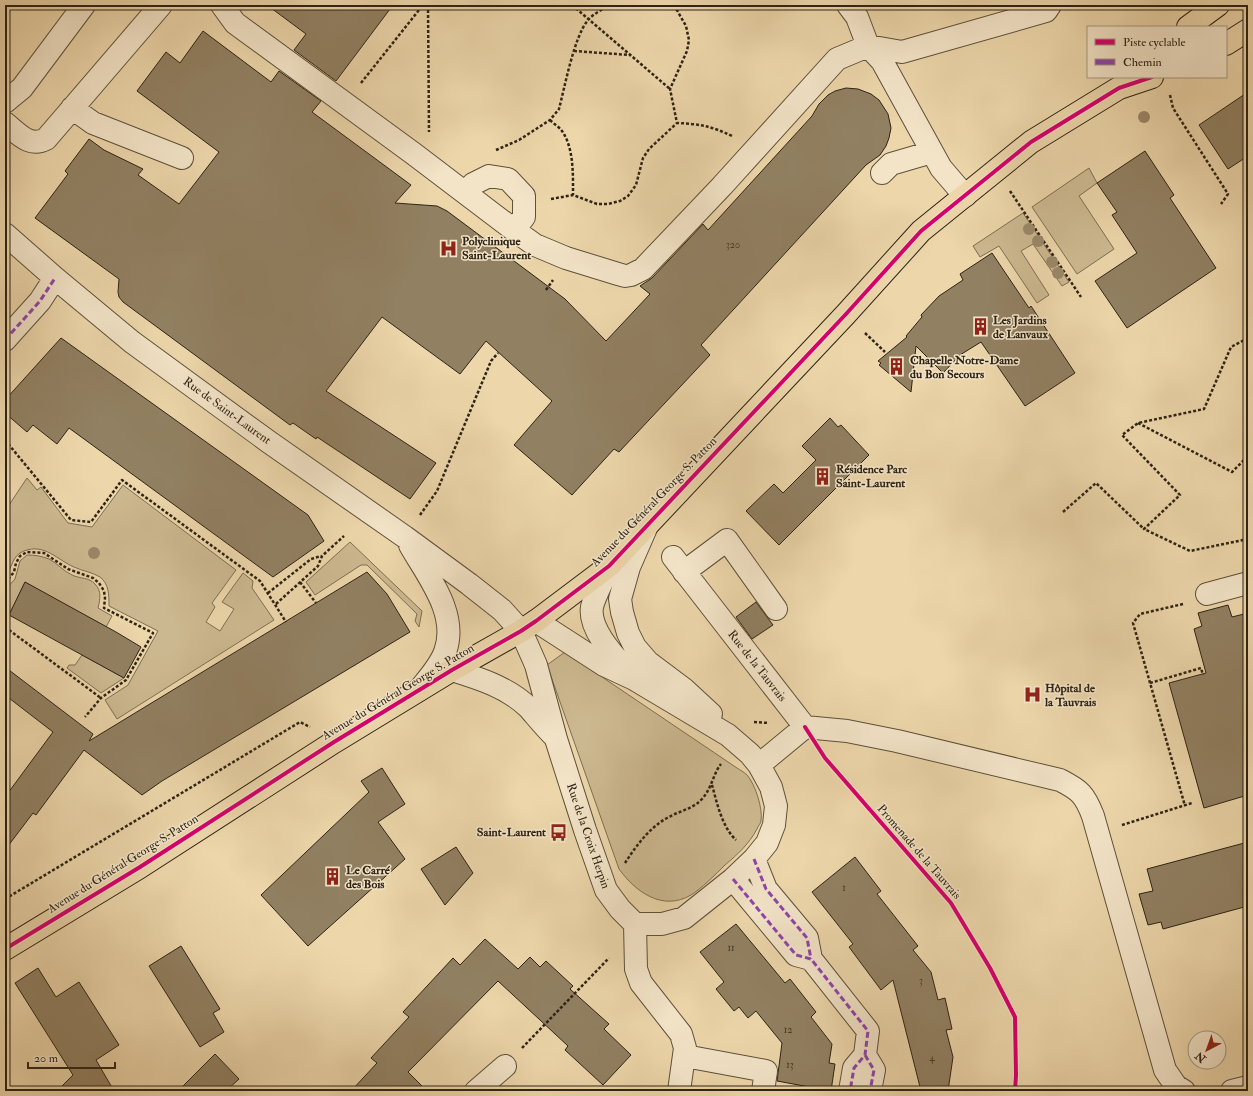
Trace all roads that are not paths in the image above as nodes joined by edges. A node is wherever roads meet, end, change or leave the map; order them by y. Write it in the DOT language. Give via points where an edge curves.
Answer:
graph roads {
  1 [pos="84,5"];
  2 [pos="160,5"];
  3 [pos="222,5"];
  4 [pos="848,5"];
  5 [pos="1050,5"];
  6 [pos="1218,5"];
  7 [pos="1189,26"];
  8 [pos="1248,30"];
  9 [pos="1227,43"];
  10 [pos="868,46"];
  11 [pos="1124,82"];
  12 [pos="1161,83"];
  13 [pos="5,102"];
  14 [pos="72,108"];
  15 [pos="5,123"];
  16 [pos="932,152"];
  17 [pos="182,158"];
  18 [pos="882,173"];
  19 [pos="466,193"];
  20 [pos="965,196"];
  21 [pos="519,224"];
  22 [pos="5,234"];
  23 [pos="55,278"];
  24 [pos="5,340"];
  25 [pos="648,525"];
  26 [pos="405,537"];
  27 [pos="609,566"];
  28 [pos="1248,584"];
  29 [pos="1207,594"];
  30 [pos="776,609"];
  31 [pos="528,626"];
  32 [pos="452,670"];
  33 [pos="634,679"];
  34 [pos="419,690"];
  35 [pos="805,728"];
  36 [pos="556,739"];
  37 [pos="732,739"];
  38 [pos="759,765"];
  39 [pos="754,859"];
  40 [pos="733,879"];
  41 [pos="635,924"];
  42 [pos="5,949"];
  43 [pos="811,960"];
  44 [pos="865,1055"];
  45 [pos="685,1056"];
  46 [pos="505,1066"];
  47 [pos="1248,1087"];
  48 [pos="476,1091"];
  49 [pos="679,1091"];
  50 [pos="763,1091"];
  51 [pos="850,1091"];
  52 [pos="870,1091"];
  53 [pos="1184,1091"];
  54 [pos="1232,1091"];
  1 -- 13 [label="street" via="22,88"];
  2 -- 14 [label="street"];
  3 -- 19 [label="street" via="235,23"];
  4 -- 10 [label="street" via="857,17"];
  5 -- 10 [label="street" via="1046,12 902,52"];
  6 -- 7 [label="main road"];
  8 -- 9 [label="main road"];
  10 -- 16 [label="street" via="882,61"];
  10 -- 21 [label="street" via="837,59 638,273 625,276 566,258 540,247"];
  11 -- 12 [label="main road, Avenue du Général George S. Patton"];
  11 -- 20 [label="main road, Avenue du Général George S. Patton" via="1031,142"];
  14 -- 15 [label="street" via="46,139 41,141 26,139"];
  14 -- 17 [label="street" via="92,123"];
  16 -- 18 [label="street" via="891,164"];
  16 -- 20 [label="street" via="941,168"];
  19 -- 21 [label="street"];
  19 -- 21 [label="street" via="473,184 489,176 508,179 524,196"];
  20 -- 25 [label="main road, Avenue du Général George S. Patton" via="921,231"];
  22 -- 23 [label="street, Rue de Saint-Laurent"];
  23 -- 24 [label="street" via="40,301"];
  23 -- 26 [label="street, Rue de Saint-Laurent" via="138,347"];
  25 -- 27 [label="main road, Avenue du Général George S. Patton"];
  25 -- 37 [label="street" via="629,567 620,599 628,633 635,647 648,662 712,714"];
  26 -- 31 [label="street, Rue de Saint-Laurent" via="502,610"];
  26 -- 34 [label="street, Rue de Saint-Laurent" via="441,599 449,628 445,654"];
  27 -- 31 [label="main road, Avenue du Général George S. Patton"];
  27 -- 33 [label="street" via="592,607 594,622 604,643"];
  28 -- 29 [label="street"];
  30 -- 35 [label="street, Rue de la Tauvrais" via="726,540 679,564"];
  31 -- 32 [label="main road, Avenue du Général George S. Patton"];
  31 -- 33 [label="street"];
  31 -- 36 [label="street, Rue de la Croix Herpin"];
  32 -- 34 [label="main road, Avenue du Général George S. Patton"];
  32 -- 36 [label="street, Rue de la Croix Herpin" via="480,679 516,698 527,706"];
  33 -- 37 [label="street"];
  34 -- 42 [label="main road, Avenue du Général George S. Patton" via="140,867"];
  35 -- 38 [label="street"];
  35 -- 53 [label="street" via="847,731 897,740 1060,780 1074,787 1087,800 1098,832 1165,1070 1176,1086"];
  36 -- 41 [label="street, Rue de la Croix Herpin" via="606,890"];
  37 -- 38 [label="street"];
  38 -- 39 [label="street" via="771,787 776,806 774,825 767,843"];
  39 -- 40 [label="street"];
  39 -- 43 [label="street" via="766,889 807,938"];
  40 -- 41 [label="street" via="684,918 662,924"];
  40 -- 43 [label="street" via="796,955"];
  41 -- 45 [label="street" via="636,969 641,983 681,1034 686,1048"];
  43 -- 44 [label="street" via="868,1031"];
  44 -- 51 [label="street" via="854,1068"];
  44 -- 52 [label="street" via="874,1070"];
  45 -- 49 [label="street"];
  45 -- 50 [label="street" via="766,1070"];
  46 -- 48 [label="street"];
  47 -- 54 [label="street"];
}
